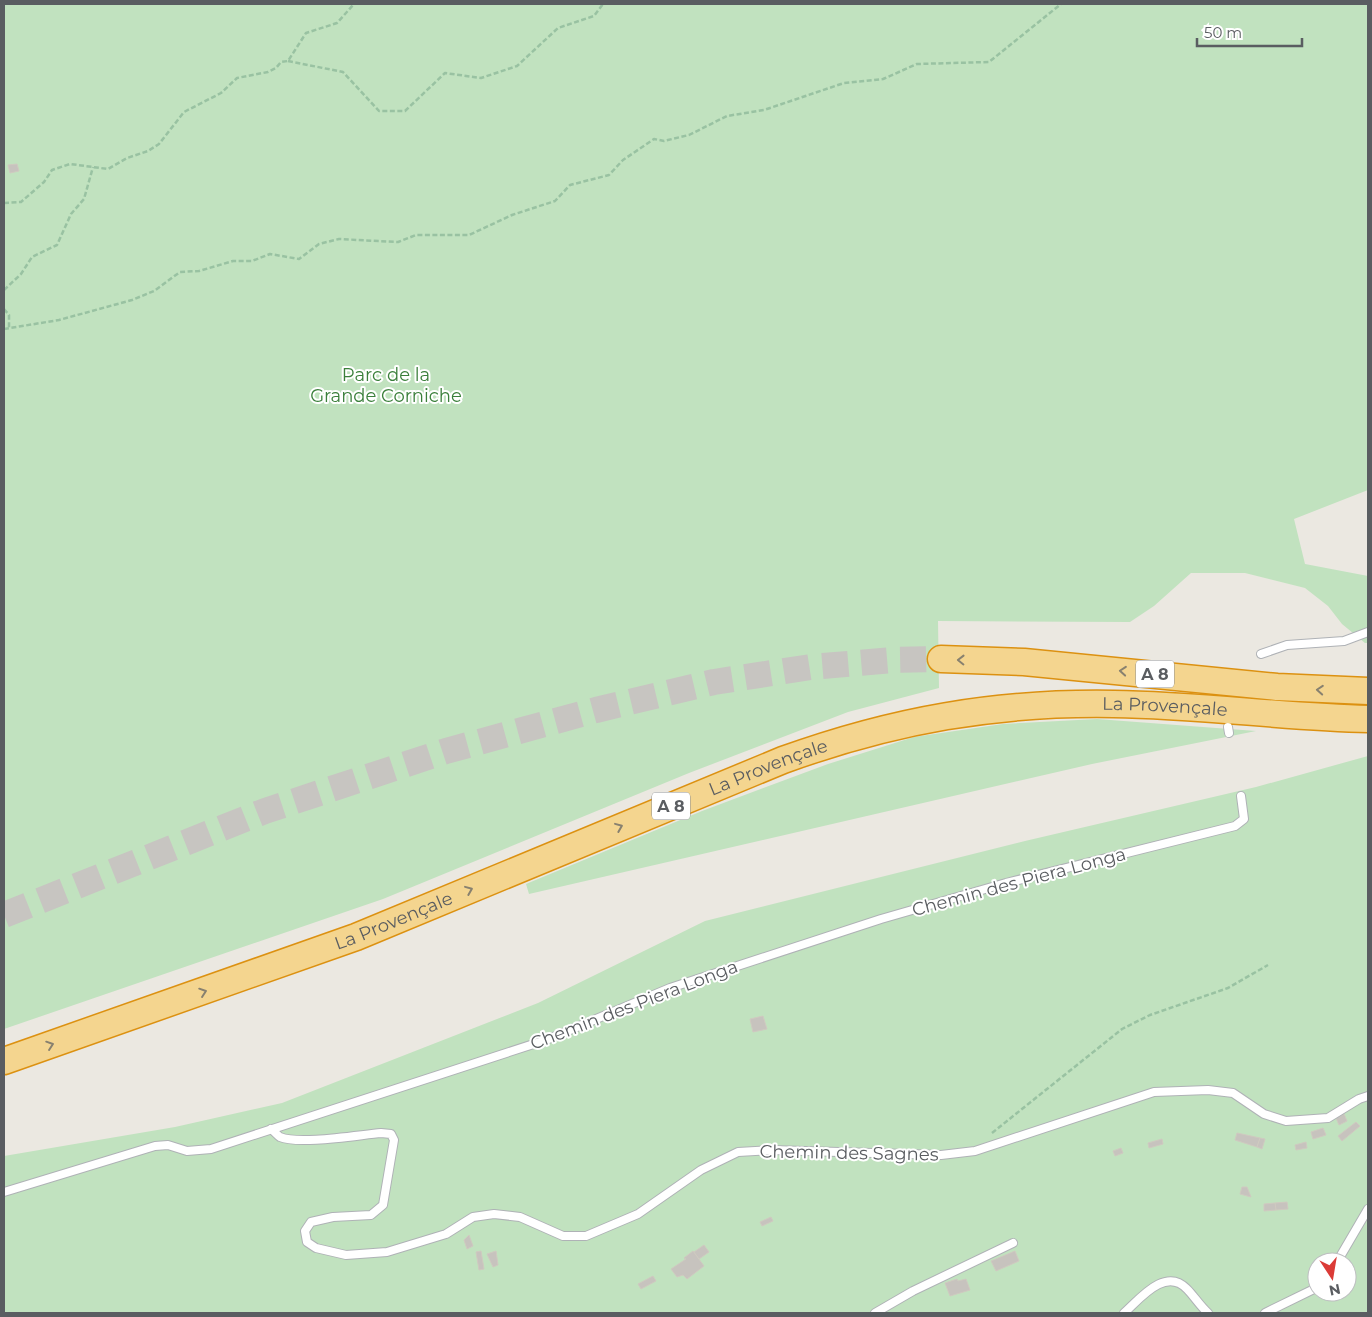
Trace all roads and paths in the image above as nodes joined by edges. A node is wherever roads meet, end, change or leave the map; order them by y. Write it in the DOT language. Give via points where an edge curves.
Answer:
graph roads {
  1 [pos="355,4"];
  2 [pos="603,4"];
  3 [pos="1061,4"];
  4 [pos="288,61"];
  5 [pos="93,167"];
  6 [pos="4,203"];
  7 [pos="4,290"];
  8 [pos="4,309"];
  9 [pos="9,328"];
  10 [pos="4,329"];
  11 [pos="1368,632"];
  12 [pos="1261,654"];
  13 [pos="941,659"];
  14 [pos="1368,691"];
  15 [pos="1368,719"];
  16 [pos="1241,796"];
  17 [pos="1268,965"];
  18 [pos="4,1061"];
  19 [pos="1368,1096"];
  20 [pos="271,1129"];
  21 [pos="975,1151"];
  22 [pos="4,1192"];
  23 [pos="1368,1209"];
  24 [pos="1013,1243"];
  25 [pos="1343,1252"];
  26 [pos="1307,1292"];
  27 [pos="875,1313"];
  28 [pos="1124,1313"];
  29 [pos="1208,1313"];
  30 [pos="1265,1313"];
  1 -- 4 [label="path" via="336,23 306,33"];
  2 -- 4 [label="path" via="594,16 558,28 517,66 481,78 445,73 405,111 379,111 343,72"];
  3 -- 9 [label="path" via="989,62 917,64 883,80 844,83 764,110 727,116 689,135 664,141 654,139 609,175 570,185 555,201 512,215 469,236 416,235 398,242 339,239 319,244 299,259 270,254 252,262 233,261 199,271 180,272 154,292 132,300 59,320"];
  4 -- 5 [label="path" via="268,72 237,78 221,93 184,112 159,144 148,151 108,168"];
  5 -- 6 [label="path" via="70,164 52,170 44,182 21,202"];
  5 -- 7 [label="path" via="84,199 71,214 57,245 32,257 21,274"];
  8 -- 9 [label="path" via="9,315"];
  9 -- 10 [label="path"];
  11 -- 12 [label="lane" via="1344,641 1287,645"];
  14 -- 13 [label="highway, La Provençale / A 8, one-way" via="1277,688 1024,662"];
  18 -- 15 [label="highway, La Provençale / A 8, one-way" via="356,937 783,760 887,727 992,709 1056,704 1116,704"];
  16 -- 20 [label="lane, Chemin des Piera Longa" via="1244,818 1235,826 1006,883 881,919 670,988 546,1040"];
  17 -- 21 [label="path" via="1228,988 1150,1015 1122,1029 984,1139"];
  19 -- 21 [label="lane, Chemin des Sagnes" via="1328,1118 1286,1121 1264,1114 1232,1093 1208,1090 1154,1092"];
  20 -- 21 [label="lane, Chemin des Sagnes" via="280,1137 292,1138 391,1134 394,1140 383,1204 371,1215 311,1222 304,1231 307,1242 316,1248 346,1255 387,1252 416,1244 446,1234 473,1217 494,1214 520,1217 562,1236 586,1236 638,1214 701,1170 738,1152 941,1155"];
  20 -- 22 [label="lane, Chemin des Piera Longa" via="211,1149 187,1151 168,1145 155,1146"];
  23 -- 25 [label="lane"];
  24 -- 27 [label="lane" via="913,1290"];
  26 -- 30 [label="lane"];
  28 -- 29 [label="lane" via="1152,1286 1170,1282 1185,1287"];
}
